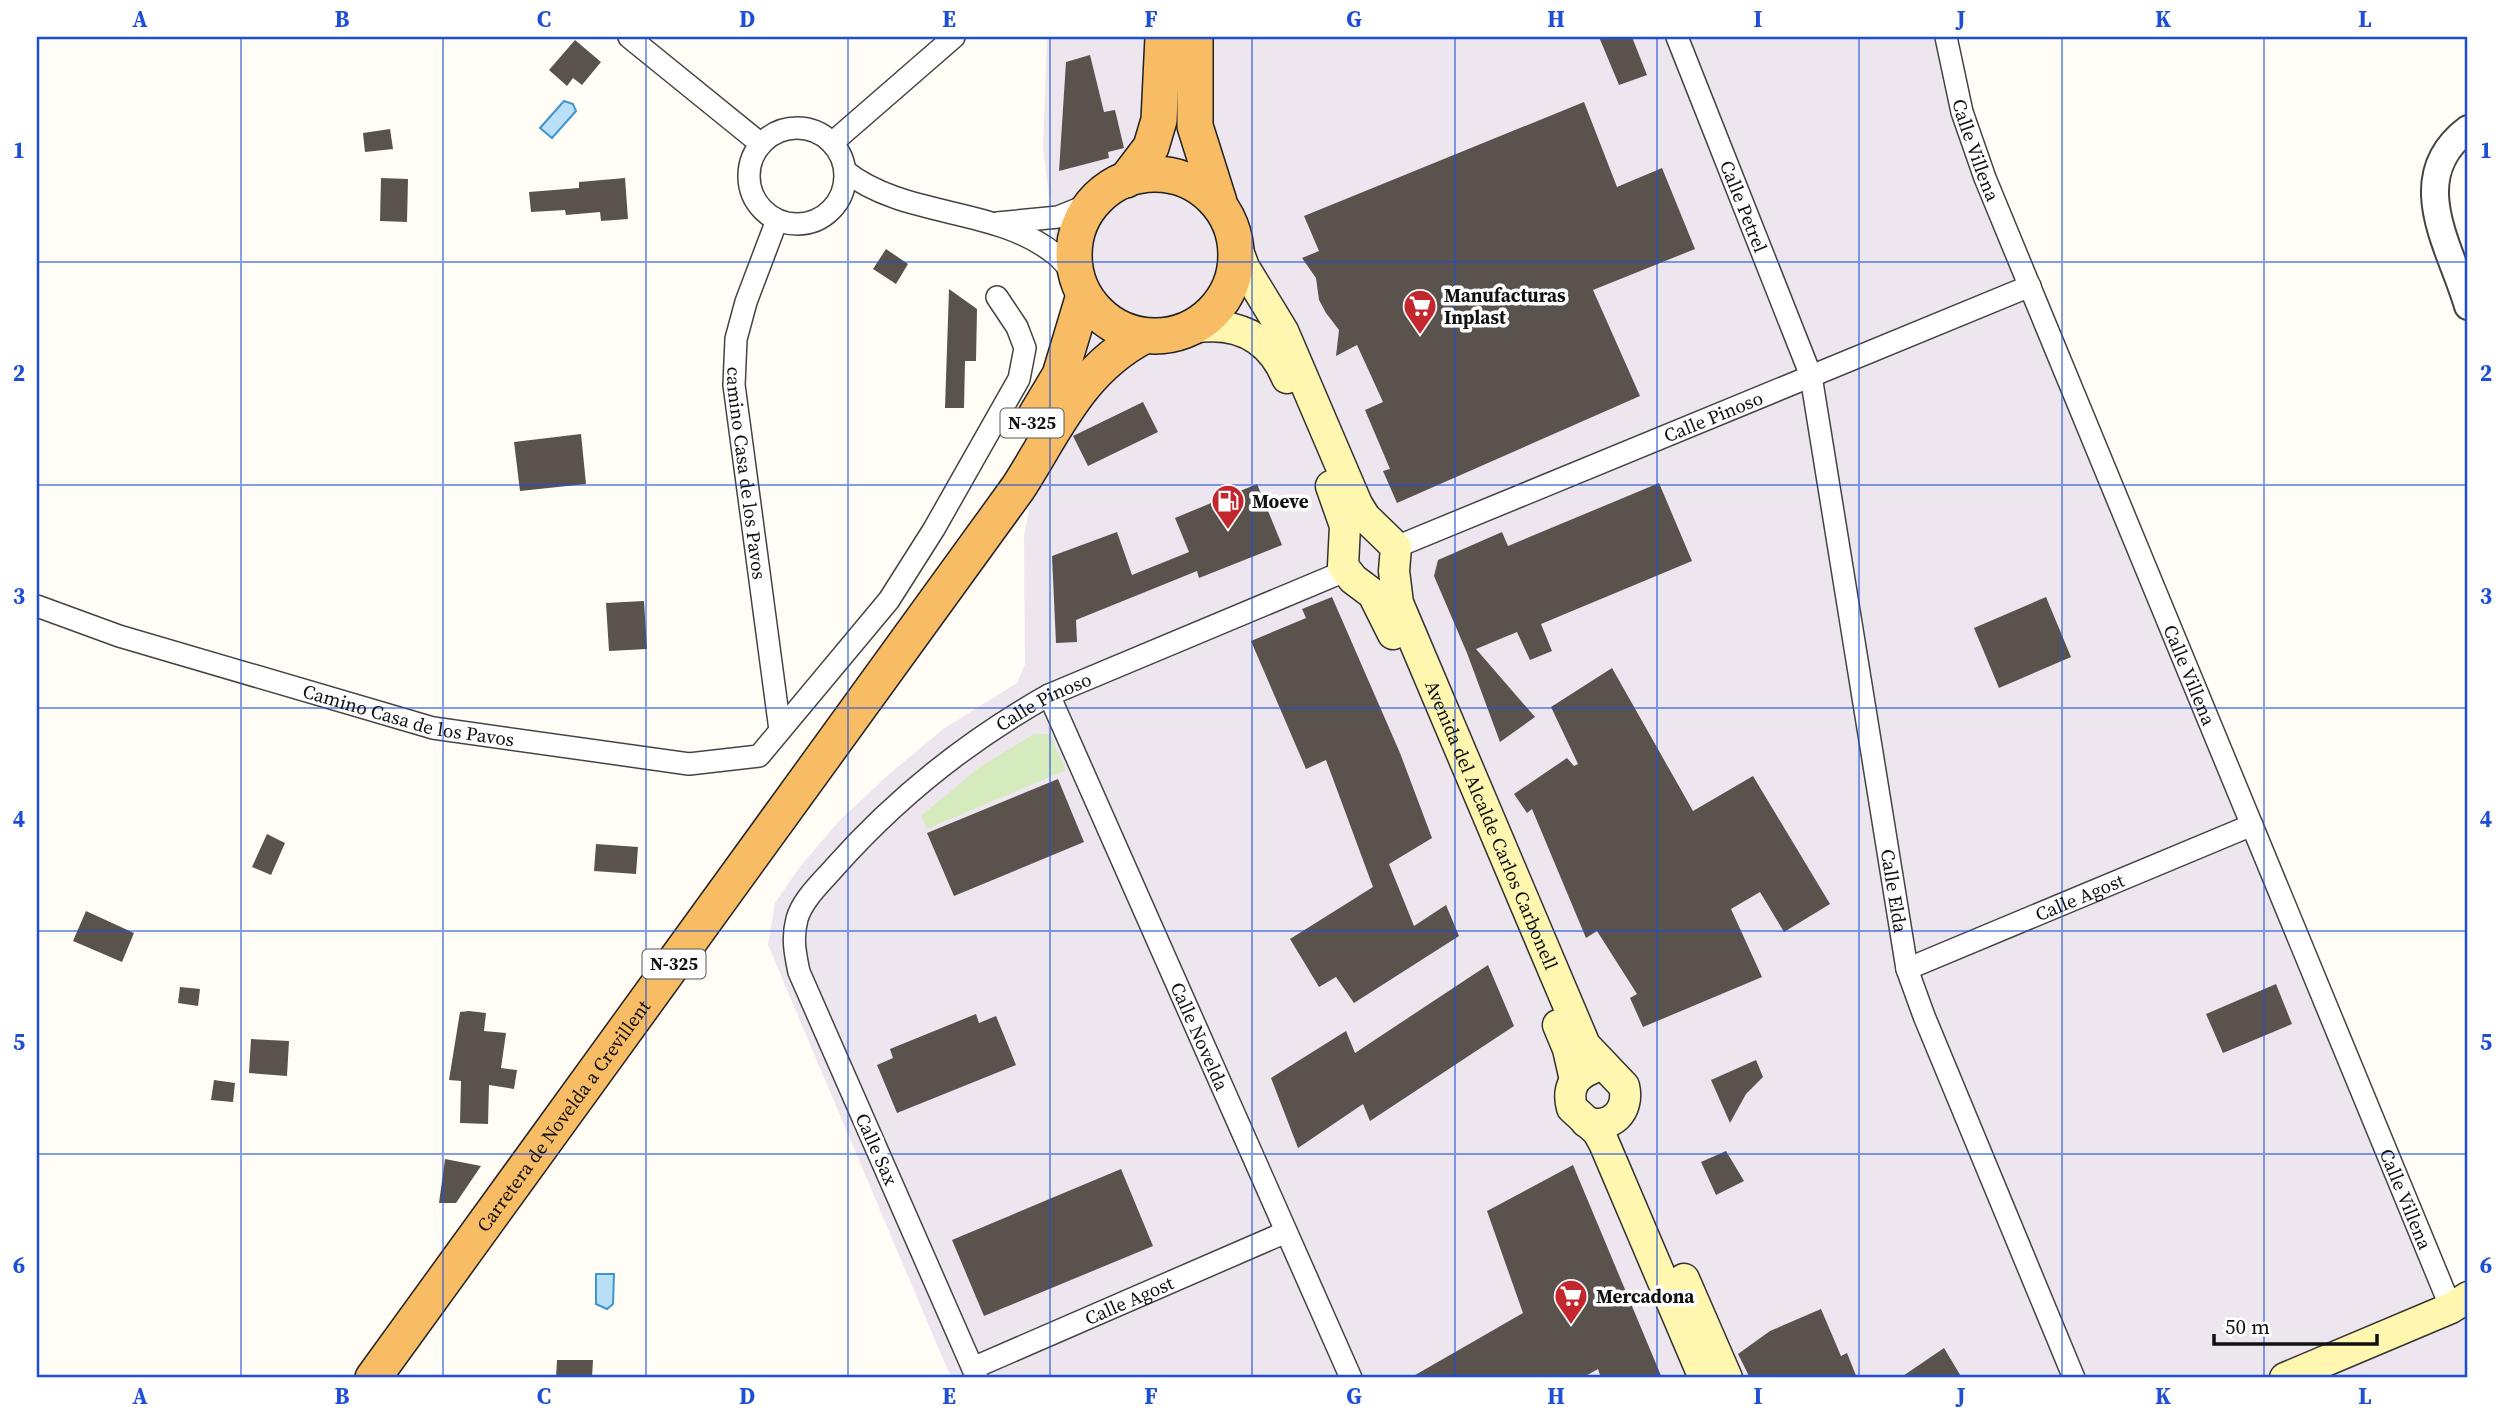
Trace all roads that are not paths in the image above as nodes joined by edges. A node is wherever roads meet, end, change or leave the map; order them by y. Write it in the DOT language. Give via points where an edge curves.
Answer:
graph roads {
  1 [pos="629,37"];
  2 [pos="954,37"];
  3 [pos="1163,37"];
  4 [pos="1195,37"];
  5 [pos="1677,37"];
  6 [pos="1947,37"];
  7 [pos="2468,129"];
  8 [pos="832,143"];
  9 [pos="761,144"];
  10 [pos="845,172"];
  11 [pos="1126,180"];
  12 [pos="893,198"];
  13 [pos="1219,202"];
  14 [pos="837,203"];
  15 [pos="1090,204"];
  16 [pos="777,220"];
  17 [pos="984,223"];
  18 [pos="1237,248"];
  19 [pos="1080,286"];
  20 [pos="2030,286"];
  21 [pos="997,297"];
  22 [pos="2468,306"];
  23 [pos="1193,328"];
  24 [pos="1144,336"];
  25 [pos="1811,376"];
  26 [pos="972,548"];
  27 [pos="1389,549"];
  28 [pos="1350,566"];
  29 [pos="37,606"];
  30 [pos="1049,695"];
  31 [pos="780,730"];
  32 [pos="2252,825"];
  33 [pos="797,916"];
  34 [pos="1907,968"];
  35 [pos="1608,1070"];
  36 [pos="1574,1080"];
  37 [pos="1620,1113"];
  38 [pos="1586,1122"];
  39 [pos="1286,1232"];
  40 [pos="2460,1303"];
  41 [pos="975,1373"];
  42 [pos="373,1378"];
  43 [pos="1350,1378"];
  44 [pos="1704,1378"];
  45 [pos="1727,1378"];
  46 [pos="2074,1378"];
  47 [pos="2285,1378"];
  1 -- 9 [label="street"];
  2 -- 8 [label="street"];
  3 -- 11 [label="highway, N-325" via="1159,120 1152,147"];
  4 -- 13 [label="highway, N-325" via="1195,126"];
  5 -- 25 [label="street, Calle Petrel"];
  6 -- 20 [label="street, Calle Villena" via="1962,112"];
  7 -- 22 [label="street" via="2439,163 2434,190 2441,232"];
  8 -- 9 [label="street" via="804,128 773,134"];
  8 -- 10 [label="street"];
  9 -- 16 [label="street" via="751,159 750,186 762,210"];
  10 -- 12 [label="street"];
  10 -- 14 [label="street"];
  11 -- 13 [label="highway, N-325" via="1149,175 1186,180"];
  11 -- 15 [label="highway, N-325"];
  12 -- 14 [label="street"];
  12 -- 17 [label="street"];
  13 -- 18 [label="highway, N-325" via="1235,232"];
  14 -- 16 [label="street" via="810,223 793,225"];
  15 -- 17 [label="street" via="1058,217"];
  15 -- 19 [label="highway, N-325" via="1074,251"];
  16 -- 31 [label="street, camino Casa de los Pavos" via="736,339 734,386"];
  17 -- 19 [label="street" via="1032,240 1056,255"];
  18 -- 23 [label="highway, N-325" via="1236,272 1227,295"];
  18 -- 27 [label="main road, Avenida del Alcalde Carlos Carbonell" via="1283,331 1357,504"];
  19 -- 24 [label="highway, N-325" via="1100,315 1120,329"];
  19 -- 26 [label="highway, N-325" via="1060,375 1026,434"];
  20 -- 25 [label="street, Calle Pinoso"];
  20 -- 32 [label="street, Calle Villena"];
  21 -- 31 [label="street, Camino Casa de los Pavos" via="1025,348 1019,379 889,600"];
  23 -- 24 [label="highway, N-325" via="1169,336"];
  23 -- 28 [label="main road" via="1236,327 1273,353 1342,511"];
  24 -- 26 [label="highway, N-325" via="1100,364 1074,394 1018,488"];
  25 -- 27 [label="street, Calle Pinoso"];
  25 -- 34 [label="street, Calle Elda"];
  26 -- 42 [label="highway, Carretera de Novelda a Crevillent / N-325"];
  27 -- 28 [label="main road" via="1379,583"];
  27 -- 28 [label="main road" via="1359,531"];
  27 -- 35 [label="main road, Avenida del Alcalde Carlos Carbonell" via="1398,603 1585,1045"];
  28 -- 30 [label="street, Calle Pinoso"];
  28 -- 36 [label="main road, Avenida del Alcalde Carlos Carbonell" via="1382,606 1568,1049"];
  29 -- 31 [label="street, Camino Casa de los Pavos" via="119,636 433,728 689,764 759,756"];
  30 -- 33 [label="street, Calle Pinoso" via="942,764 898,800 815,889"];
  30 -- 39 [label="street, Calle Novelda"];
  32 -- 34 [label="street, Calle Agost"];
  32 -- 40 [label="street, Calle Villena"];
  33 -- 41 [label="street, Calle Sax" via="793,943 799,972"];
  34 -- 46 [label="street, Calle Elda"];
  35 -- 36 [label="main road" via="1589,1069"];
  35 -- 37 [label="main road, Avenida del Alcalde Carlos Carbonell" via="1625,1086 1626,1100"];
  36 -- 38 [label="main road, Avenida del Alcalde Carlos Carbonell" via="1570,1102"];
  37 -- 38 [label="main road" via="1605,1124"];
  37 -- 45 [label="main road, Avenida del Alcalde Carlos Carbonell" via="1621,1134"];
  38 -- 44 [label="main road, Avenida del Alcalde Carlos Carbonell" via="1604,1143"];
  39 -- 41 [label="street, Calle Agost"];
  39 -- 43 [label="street, Calle Novelda"];
  40 -- 47 [label="main road"];
}
